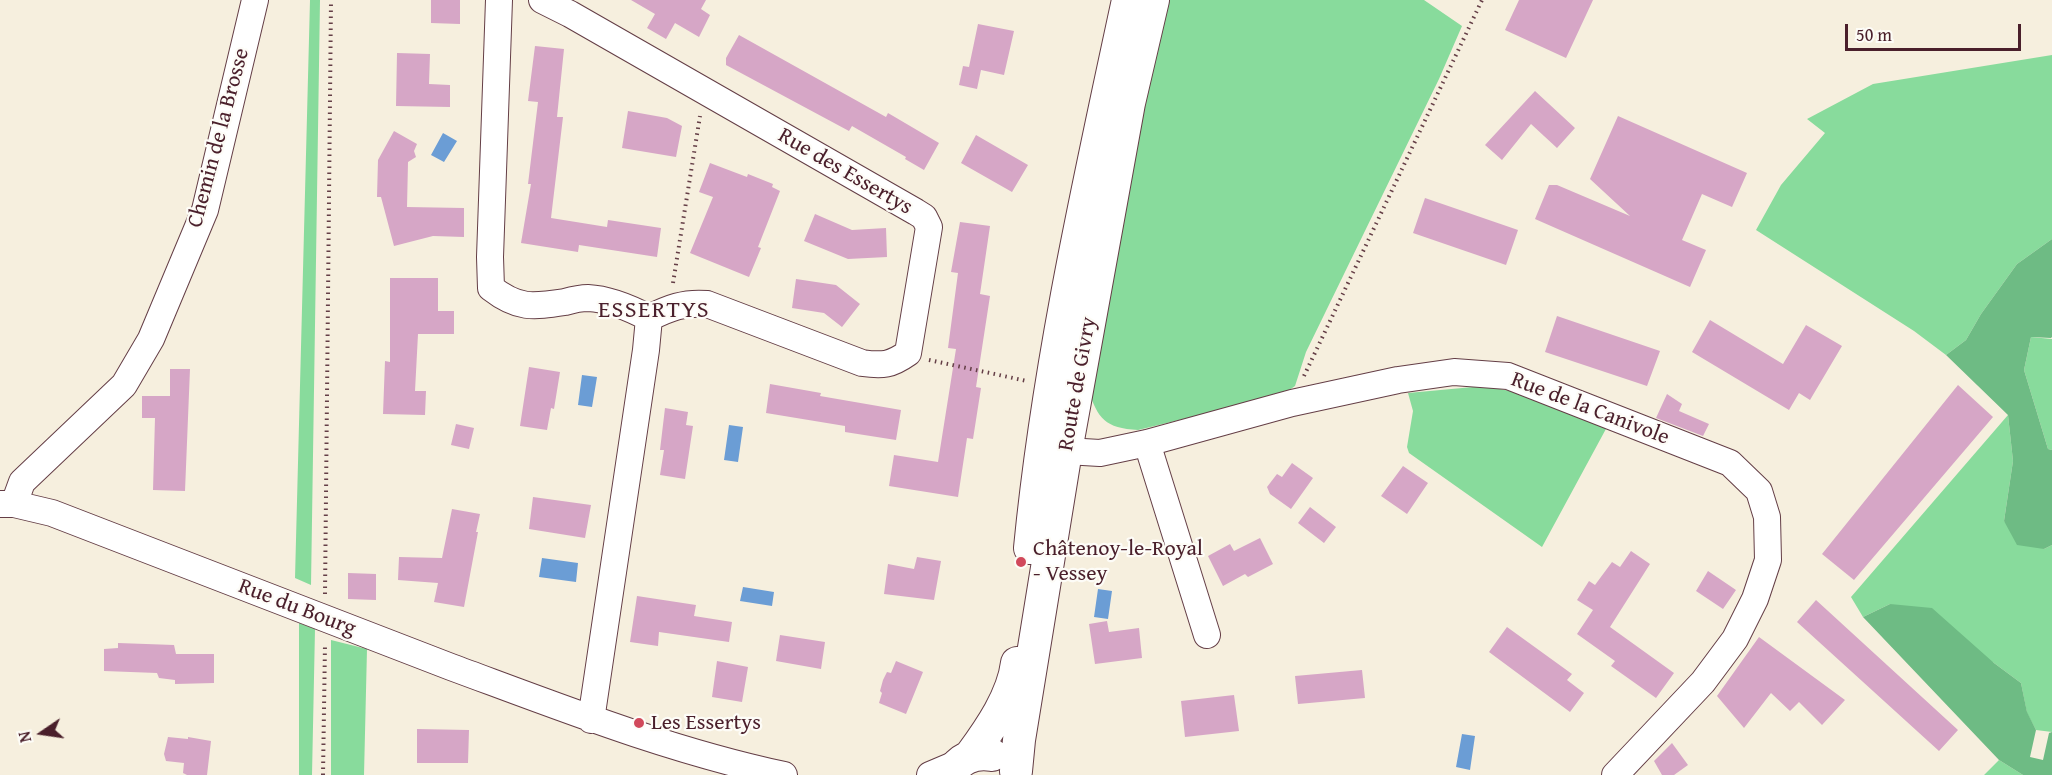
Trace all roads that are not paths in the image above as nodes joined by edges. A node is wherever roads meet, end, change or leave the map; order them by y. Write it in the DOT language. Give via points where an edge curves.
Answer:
graph roads {
  1 [pos="255,0"];
  2 [pos="499,0"];
  3 [pos="542,0"];
  4 [pos="1128,0"];
  5 [pos="1153,0"];
  6 [pos="1111,85"];
  7 [pos="659,313"];
  8 [pos="1148,443"];
  9 [pos="1054,450"];
  10 [pos="7,504"];
  11 [pos="1207,635"];
  12 [pos="591,720"];
  13 [pos="952,767"];
  14 [pos="1017,773"];
  15 [pos="784,775"];
  16 [pos="1614,775"];
  1 -- 10 [label="street, Chemin de la Brosse" via="205,210 151,339 124,385 22,482"];
  2 -- 7 [label="street" via="491,288 519,305 586,298"];
  3 -- 7 [label="street, Rue des Essertys" via="924,217 929,227 908,353 882,366 862,363 707,304 689,303"];
  4 -- 6 [label="main road, Route de Givry"];
  5 -- 6 [label="main road, Route de Givry"];
  6 -- 9 [label="main road, Route de Givry"];
  6 -- 9 [label="main road, Route de Givry" via="1072,259 1052,386"];
  7 -- 12 [label="street" via="646,350"];
  8 -- 9 [label="street, Rue de la Canivole" via="1100,453"];
  8 -- 11 [label="street"];
  8 -- 16 [label="street, Rue de la Canivole" via="1292,403 1455,372 1508,376 1730,463 1759,491 1767,517 1768,560 1755,599 1735,639 1703,682"];
  9 -- 13 [label="main road, Route de Givry" via="1016,669 986,733"];
  9 -- 14 [label="main road, Route de Givry"];
  10 -- 12 [label="street, Rue du Bourg" via="52,513"];
  12 -- 15 [label="street, Rue du Bourg" via="686,751"];
  13 -- 14 [label="main road" via="989,754 1001,758"];
}
